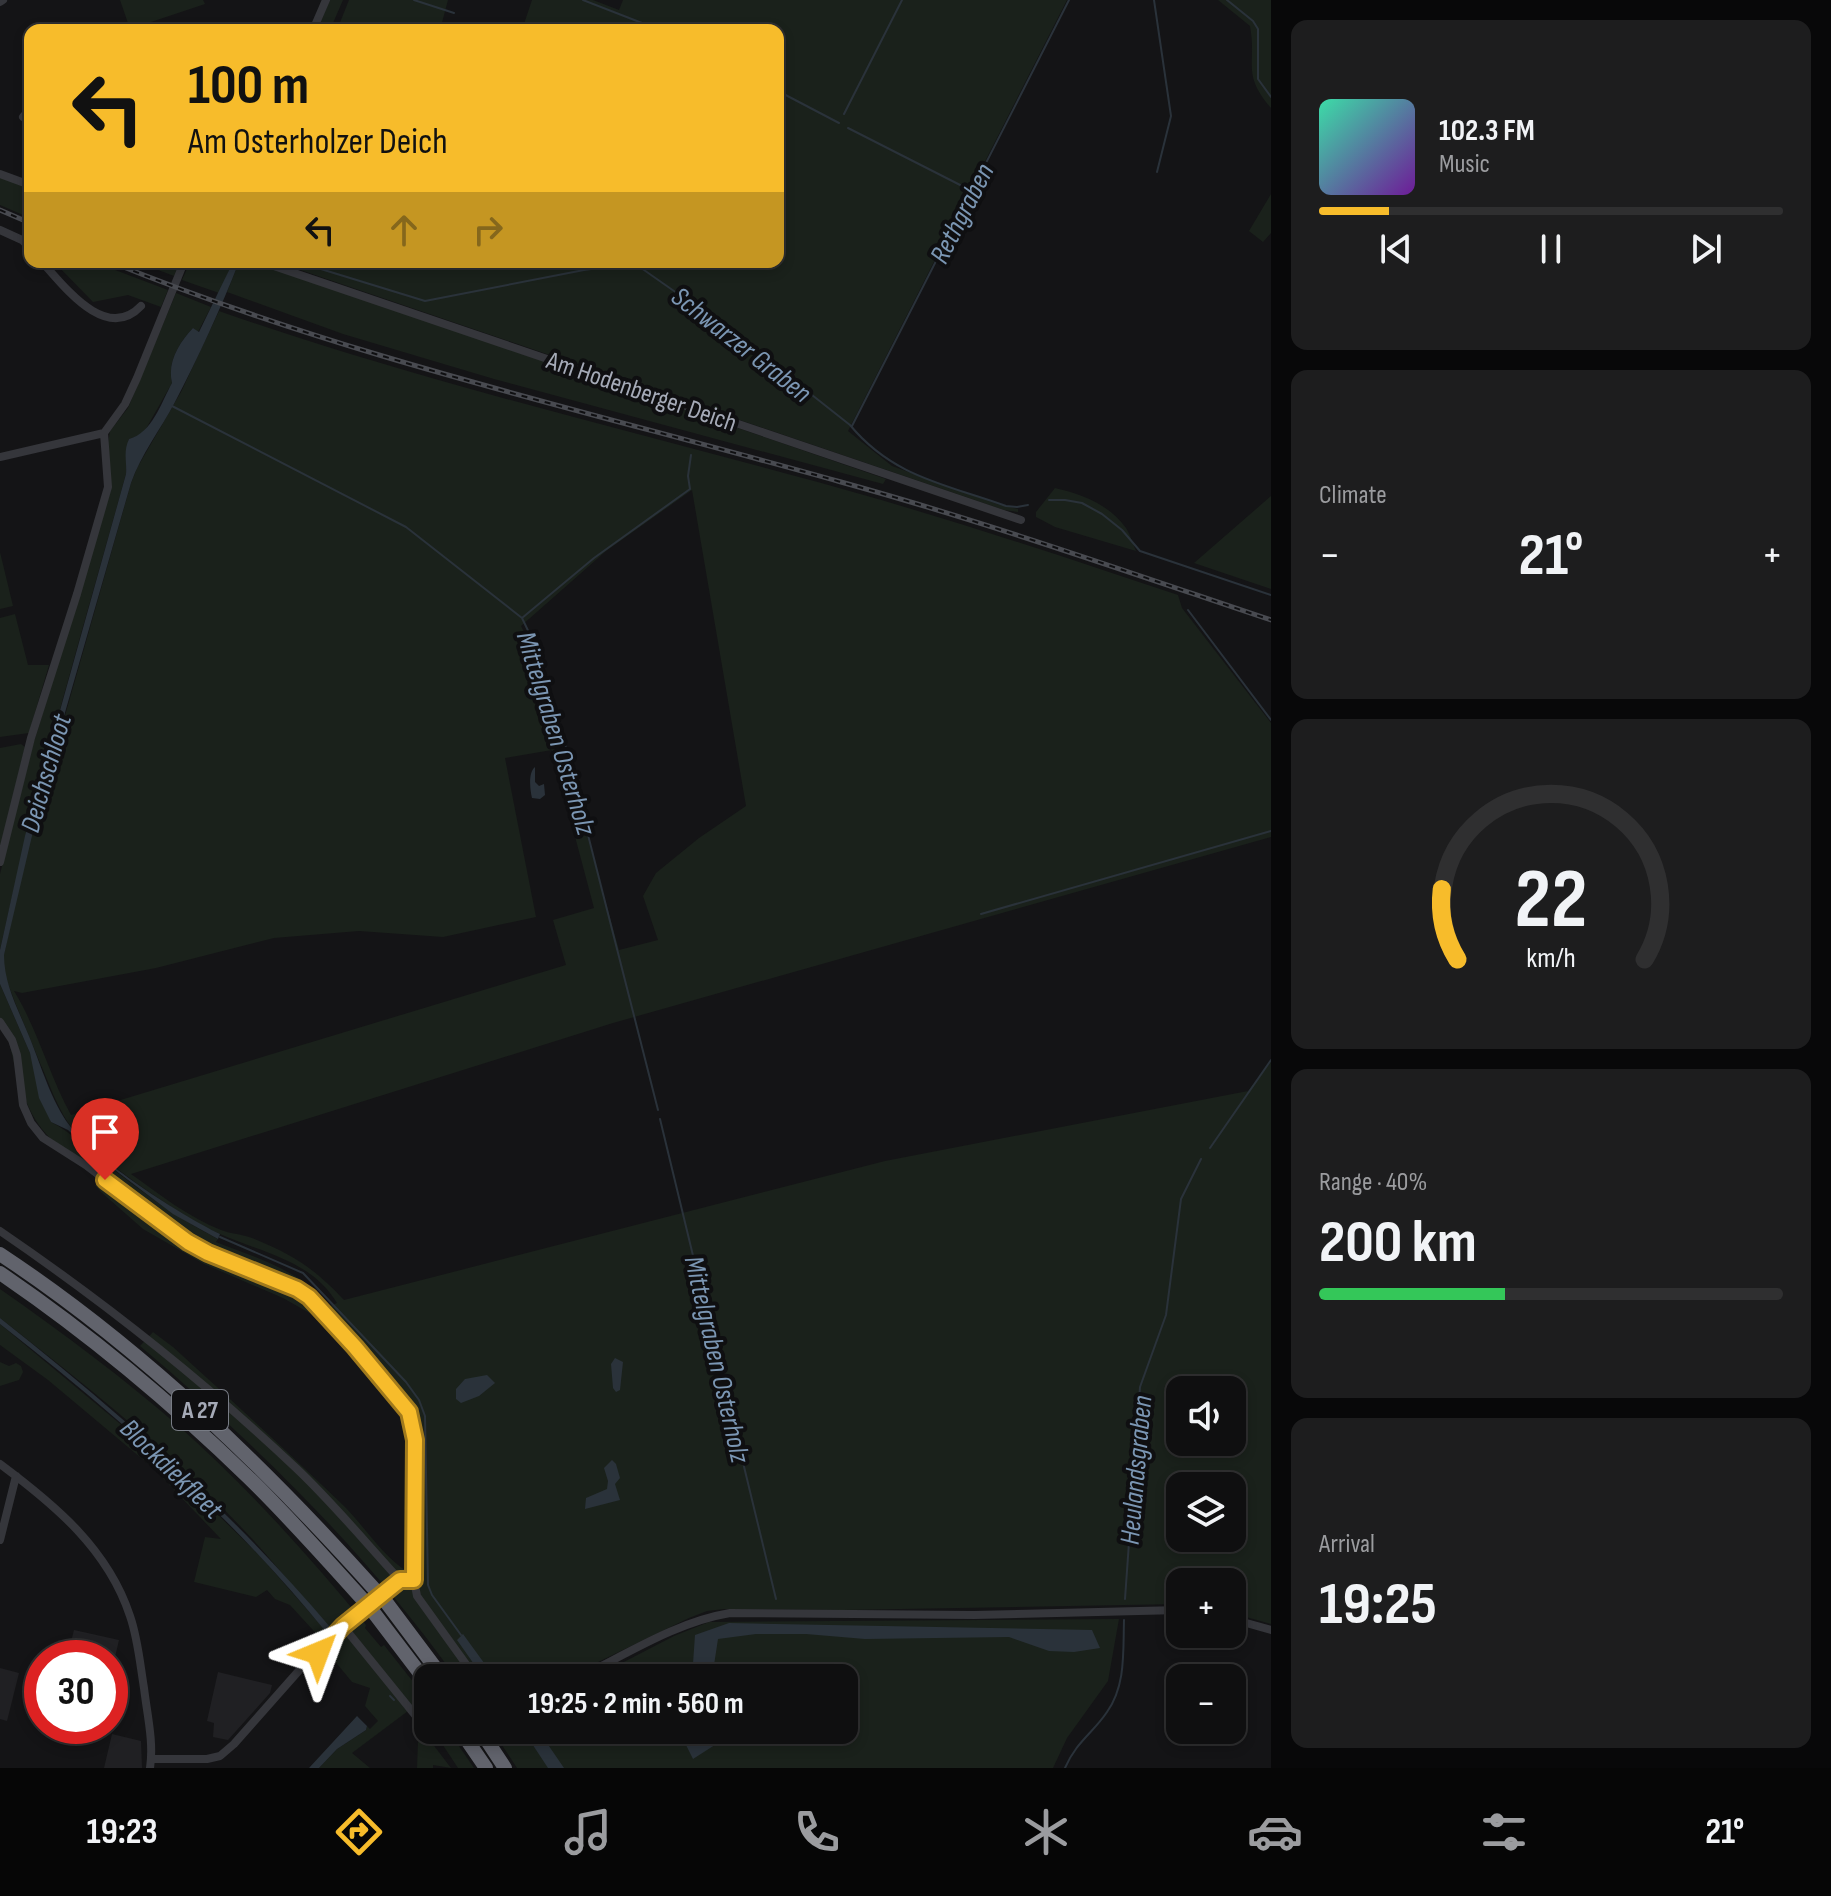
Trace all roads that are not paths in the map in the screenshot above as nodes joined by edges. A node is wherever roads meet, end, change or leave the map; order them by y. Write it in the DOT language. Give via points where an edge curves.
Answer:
graph roads {
  1 [pos="326,0"];
  2 [pos="316,24"];
  3 [pos="0,174"];
  4 [pos="24,183"];
  5 [pos="0,230"];
  6 [pos="24,242"];
  7 [pos="48,268"];
  8 [pos="182,268"];
  9 [pos="280,268"];
  10 [pos="141,306"];
  11 [pos="104,433"];
  12 [pos="0,457"];
  13 [pos="1021,520"];
  14 [pos="0,862"];
  15 [pos="0,1022"];
  16 [pos="0,1231"];
  17 [pos="0,1254"];
  18 [pos="0,1273"];
  19 [pos="0,1464"];
  20 [pos="16,1476"];
  21 [pos="0,1540"];
  22 [pos="400,1580"];
  23 [pos="414,1580"];
  24 [pos="1166,1610"];
  25 [pos="1246,1623"];
  26 [pos="343,1626"];
  27 [pos="1271,1630"];
  28 [pos="432,1664"];
  29 [pos="466,1664"];
  30 [pos="607,1664"];
  31 [pos="414,1666"];
  32 [pos="414,1714"];
  33 [pos="470,1744"];
  34 [pos="489,1744"];
  35 [pos="151,1763"];
  36 [pos="486,1768"];
  37 [pos="505,1768"];
  1 -- 2 [label="street"];
  3 -- 4 [label="street"];
  5 -- 6 [label="street"];
  7 -- 10 [label="street" via="99,315 122,318"];
  8 -- 11 [label="street" via="125,404"];
  9 -- 13 [label="street, Am Hodenberger Deich"];
  11 -- 12 [label="street"];
  11 -- 14 [label="street" via="108,487 31,738"];
  15 -- 23 [label="street" via="17,1055 23,1105 43,1138 188,1242 309,1297 409,1412 415,1440"];
  16 -- 22 [label="street" via="191,1374 298,1470"];
  17 -- 28 [label="highway, A 27" via="168,1382 262,1468 380,1595"];
  18 -- 31 [label="highway, A 27" via="108,1353 214,1446 368,1606"];
  19 -- 20 [label="street"];
  20 -- 21 [label="street"];
  20 -- 35 [label="street" via="93,1546 123,1596 137,1643"];
  22 -- 23 [label="street"];
  22 -- 26 [label="street"];
  23 -- 29 [label="street" via="417,1596"];
  24 -- 30 [label="street" via="730,1613 686,1625"];
  25 -- 27 [label="street"];
  26 -- 32 [label="street"];
  26 -- 35 [label="street" via="220,1756"];
  33 -- 36 [label="highway"];
  34 -- 37 [label="highway"];
}
